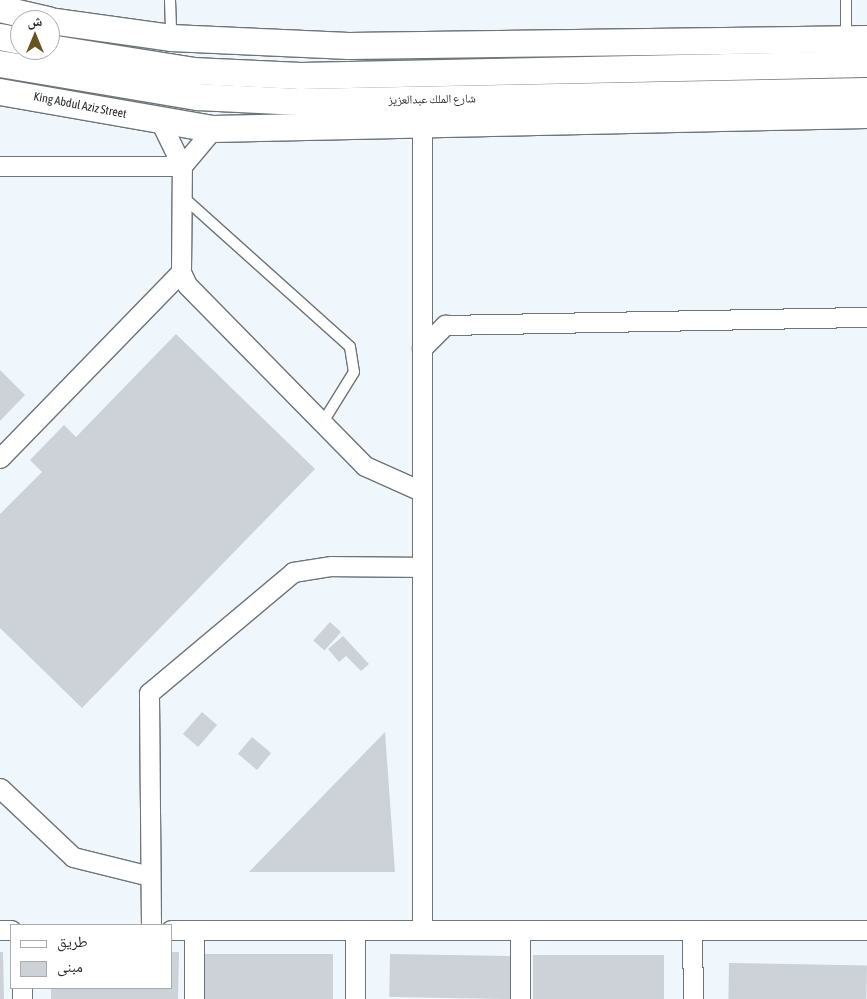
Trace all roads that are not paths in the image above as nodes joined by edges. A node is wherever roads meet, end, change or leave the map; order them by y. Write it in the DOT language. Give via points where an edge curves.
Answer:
graph roads {
  1 [pos="170,0"];
  2 [pos="846,0"];
  3 [pos="60,22"];
  4 [pos="171,38"];
  5 [pos="857,39"];
  6 [pos="60,50"];
  7 [pos="0,64"];
  8 [pos="867,64"];
  9 [pos="867,91"];
  10 [pos="0,92"];
  11 [pos="867,115"];
  12 [pos="161,123"];
  13 [pos="422,127"];
  14 [pos="213,129"];
  15 [pos="0,166"];
  16 [pos="182,166"];
  17 [pos="183,198"];
  18 [pos="181,272"];
  19 [pos="867,317"];
  20 [pos="422,348"];
  21 [pos="323,422"];
  22 [pos="0,458"];
  23 [pos="421,491"];
  24 [pos="421,567"];
  25 [pos="0,788"];
  26 [pos="150,876"];
  27 [pos="151,924"];
  28 [pos="172,930"];
  29 [pos="194,930"];
  30 [pos="355,930"];
  31 [pos="422,930"];
  32 [pos="520,930"];
  33 [pos="692,930"];
  34 [pos="867,930"];
  35 [pos="194,999"];
  36 [pos="355,999"];
  37 [pos="520,999"];
  38 [pos="693,999"];
  1 -- 4 [label="lane"];
  2 -- 5 [label="lane"];
  3 -- 4 [label="street"];
  4 -- 5 [label="street" via="349,46"];
  6 -- 8 [label="street, شارع الملك عبدالعزيز" via="194,71 301,76"];
  7 -- 9 [label="street, شارع الملك عبدالعزيز" via="198,97 300,102"];
  10 -- 12 [label="street, King Abdul Aziz Street"];
  11 -- 13 [label="street"];
  12 -- 14 [label="street"];
  12 -- 16 [label="street"];
  13 -- 14 [label="street"];
  13 -- 20 [label="street"];
  14 -- 16 [label="street"];
  15 -- 16 [label="street"];
  16 -- 17 [label="street"];
  17 -- 18 [label="street"];
  17 -- 21 [label="lane" via="350,347 354,372"];
  18 -- 21 [label="street" via="187,285"];
  18 -- 22 [label="street"];
  19 -- 20 [label="street" via="445,325"];
  20 -- 23 [label="street"];
  21 -- 23 [label="street" via="366,466"];
  23 -- 24 [label="street"];
  24 -- 26 [label="street" via="332,566 293,572 149,693"];
  24 -- 31 [label="street"];
  25 -- 26 [label="street" via="73,857"];
  26 -- 27 [label="street"];
  28 -- 29 [label="street"];
  29 -- 30 [label="street"];
  29 -- 35 [label="street"];
  30 -- 31 [label="street"];
  30 -- 36 [label="street"];
  31 -- 32 [label="street"];
  32 -- 33 [label="street"];
  32 -- 37 [label="street"];
  33 -- 34 [label="street"];
  33 -- 38 [label="street"];
}
